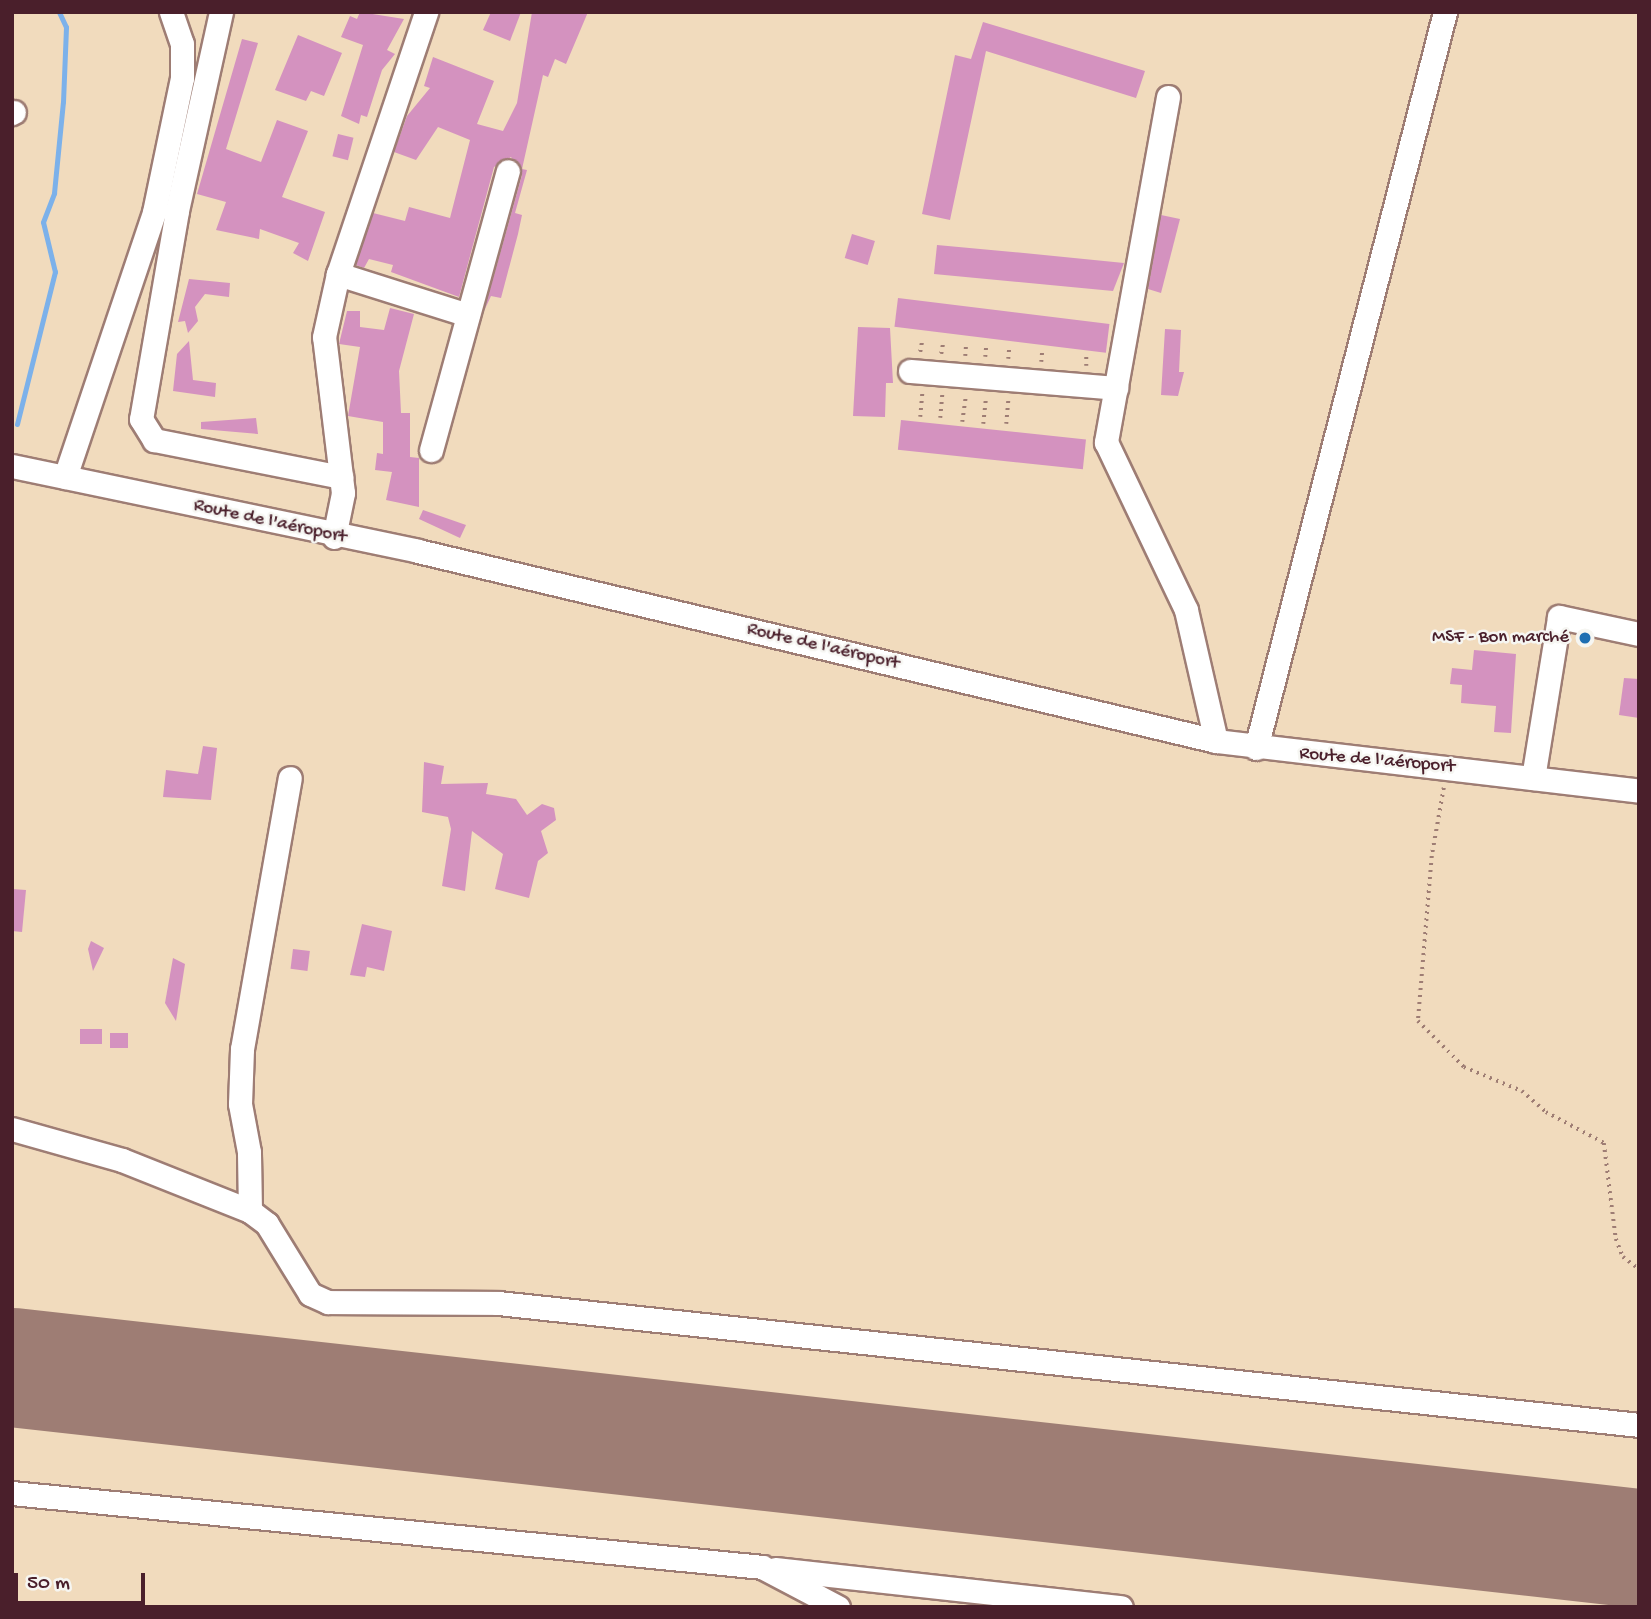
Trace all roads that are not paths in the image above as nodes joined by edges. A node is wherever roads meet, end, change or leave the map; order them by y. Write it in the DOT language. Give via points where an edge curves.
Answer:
graph roads {
  1 [pos="171,12"];
  2 [pos="221,12"];
  3 [pos="426,12"];
  4 [pos="1445,12"];
  5 [pos="1168,97"];
  6 [pos="508,171"];
  7 [pos="338,274"];
  8 [pos="468,315"];
  9 [pos="926,372"];
  10 [pos="1116,388"];
  11 [pos="431,450"];
  12 [pos="12,466"];
  13 [pos="65,477"];
  14 [pos="341,477"];
  15 [pos="334,537"];
  16 [pos="1639,634"];
  17 [pos="1216,741"];
  18 [pos="1256,748"];
  19 [pos="290,778"];
  20 [pos="1533,778"];
  21 [pos="1639,791"];
  22 [pos="12,1129"];
  23 [pos="250,1211"];
  24 [pos="1639,1424"];
  25 [pos="12,1493"];
  26 [pos="762,1567"];
  27 [pos="838,1607"];
  28 [pos="1121,1607"];
  1 -- 13 [label="street" via="182,44 182,78 154,212"];
  2 -- 14 [label="street" via="177,211 141,419 154,440"];
  3 -- 7 [label="street"];
  4 -- 18 [label="street"];
  5 -- 10 [label="street"];
  6 -- 8 [label="street"];
  7 -- 8 [label="street"];
  7 -- 14 [label="street" via="324,337"];
  8 -- 11 [label="street"];
  9 -- 10 [label="street"];
  10 -- 17 [label="street" via="1106,442 1186,610"];
  12 -- 13 [label="street, Route de l'aéroport"];
  13 -- 15 [label="street, Route de l'aéroport"];
  14 -- 15 [label="street"];
  15 -- 17 [label="street, Route de l'aéroport" via="540,579"];
  16 -- 20 [label="street" via="1559,617"];
  17 -- 18 [label="street, Route de l'aéroport"];
  18 -- 20 [label="street, Route de l'aéroport"];
  19 -- 23 [label="street" via="242,1049 240,1104 249,1152"];
  20 -- 21 [label="street, Route de l'aéroport"];
  22 -- 23 [label="street" via="122,1160"];
  23 -- 24 [label="street" via="267,1224 310,1294 328,1303 498,1303"];
  25 -- 26 [label="street"];
  26 -- 27 [label="street"];
  26 -- 28 [label="street"];
}
